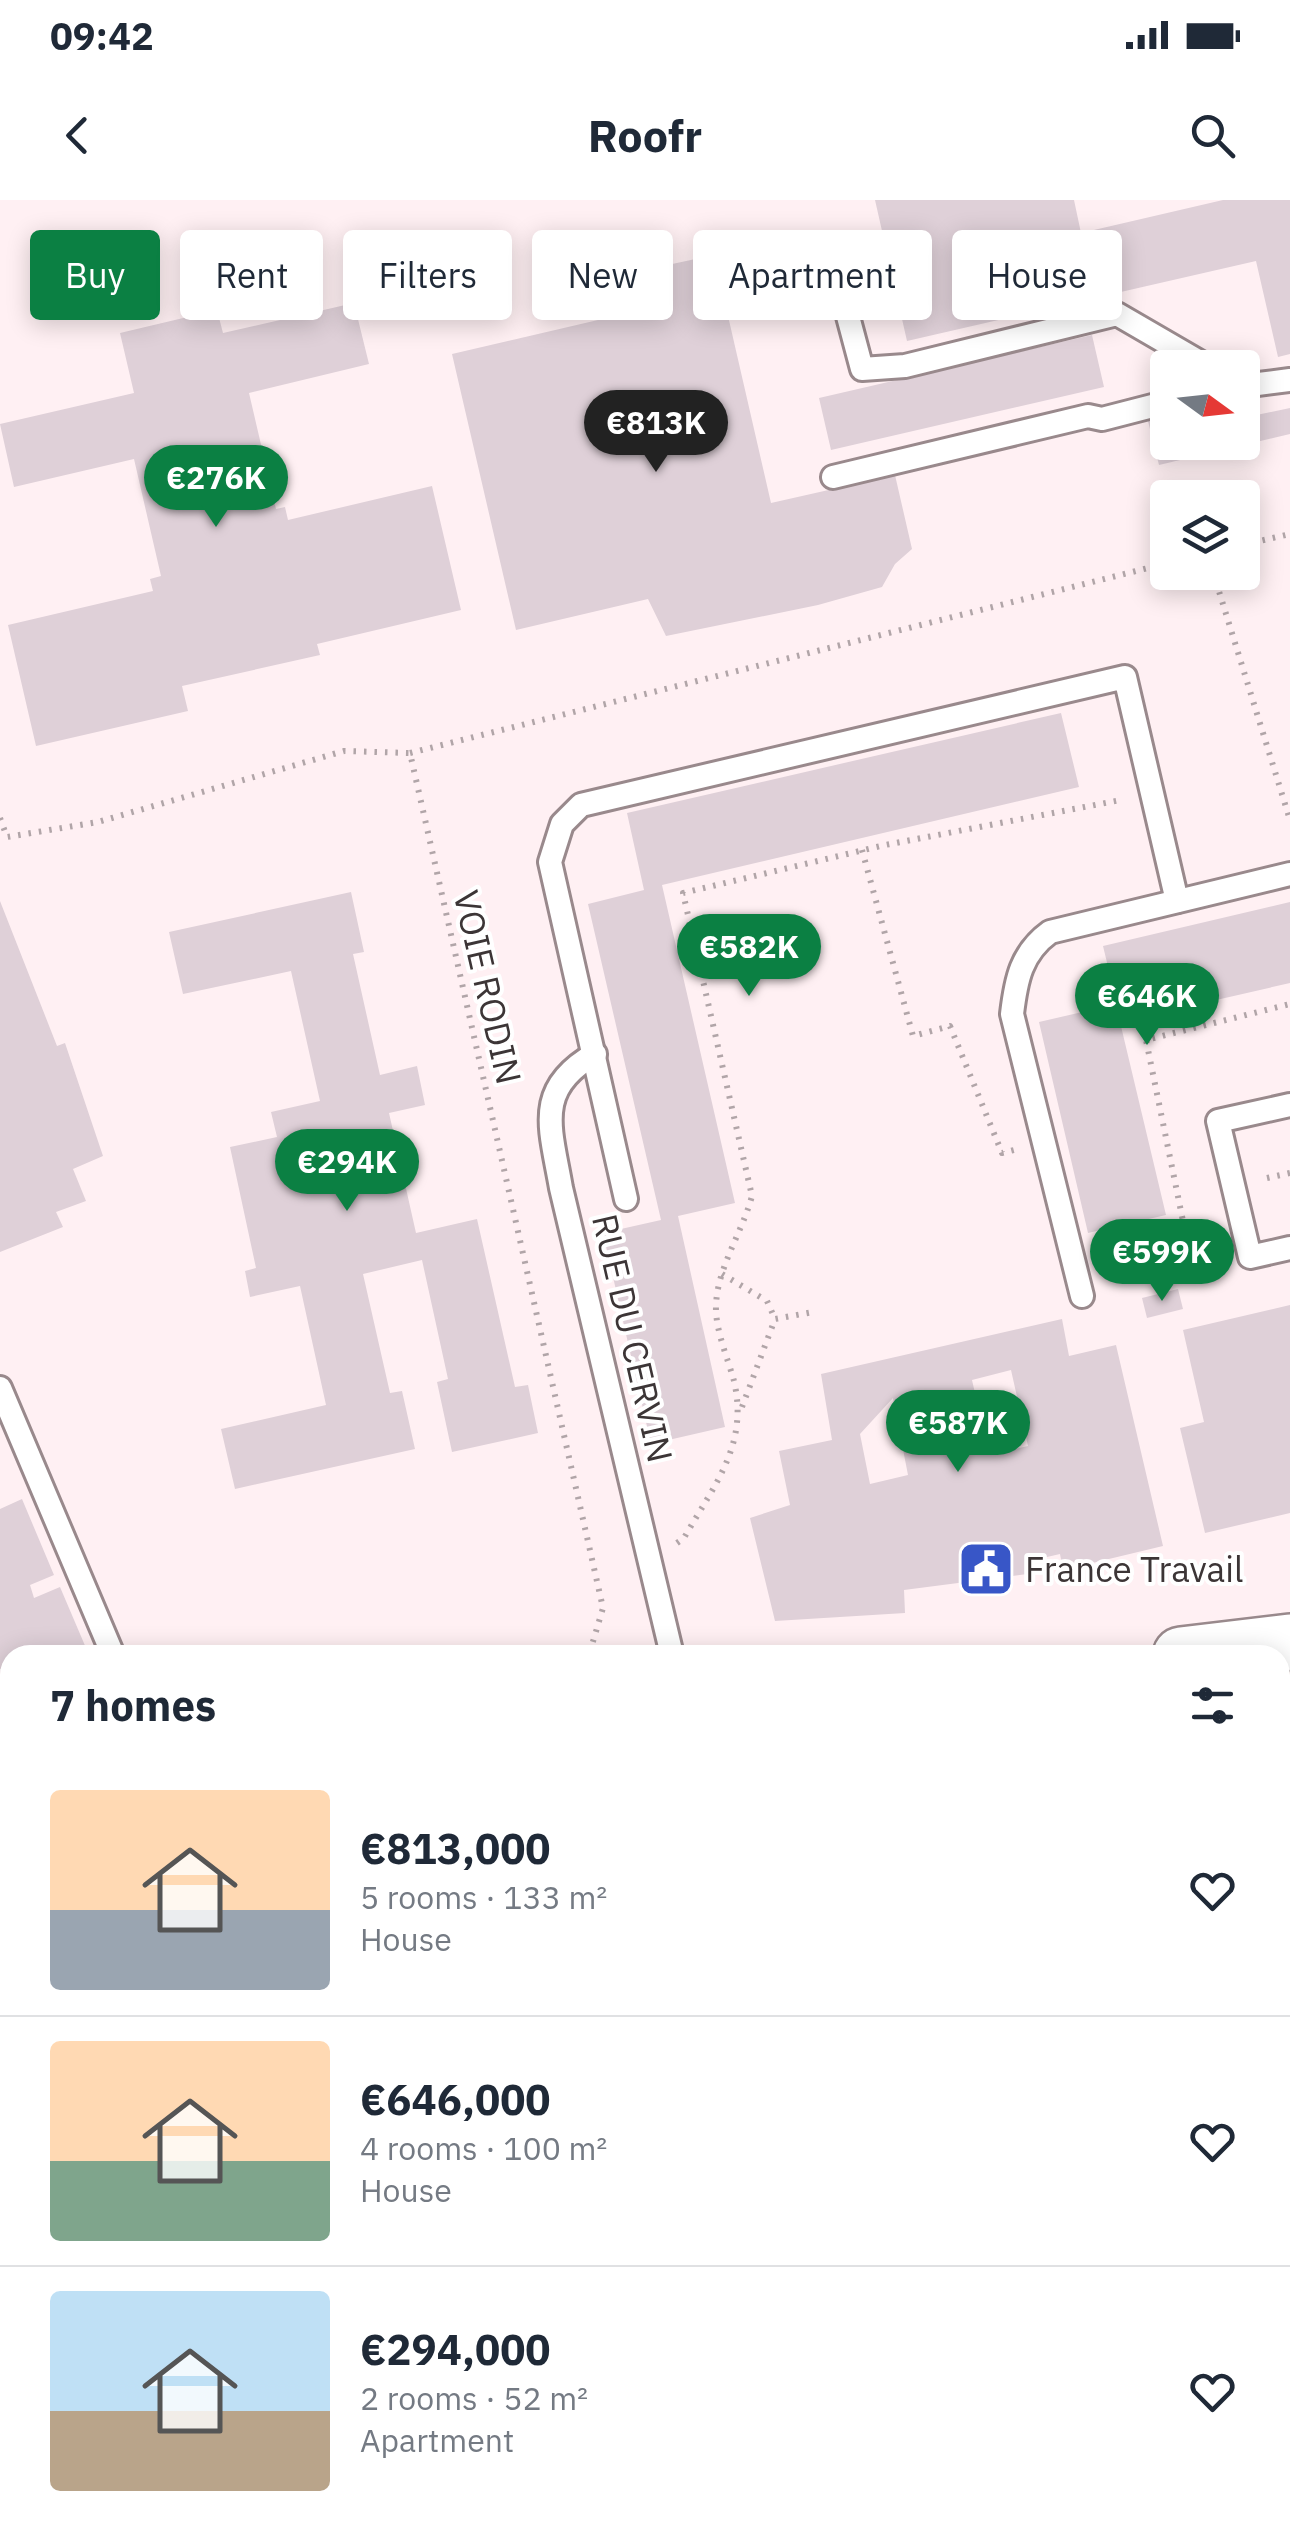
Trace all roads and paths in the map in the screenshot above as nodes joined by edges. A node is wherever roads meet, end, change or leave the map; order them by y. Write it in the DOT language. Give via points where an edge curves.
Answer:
graph roads {
  1 [pos="849,320"];
  2 [pos="1179,350"];
  3 [pos="1290,380"];
  4 [pos="1260,386"];
  5 [pos="1150,406"];
  6 [pos="833,477"];
  7 [pos="1290,534"];
  8 [pos="1260,541"];
  9 [pos="1150,568"];
  10 [pos="1219,590"];
  11 [pos="410,753"];
  12 [pos="1152,795"];
  13 [pos="0,818"];
  14 [pos="1290,820"];
  15 [pos="862,850"];
  16 [pos="1290,874"];
  17 [pos="1176,901"];
  18 [pos="595,1054"];
  19 [pos="1290,1104"];
  20 [pos="1002,1154"];
  21 [pos="626,1199"];
  22 [pos="1290,1248"];
  23 [pos="722,1274"];
  24 [pos="1082,1296"];
  25 [pos="814,1312"];
  26 [pos="775,1318"];
  27 [pos="0,1388"];
  28 [pos="741,1410"];
  29 [pos="650,1560"];
  30 [pos="1290,1642"];
  31 [pos="109,1645"];
  32 [pos="592,1645"];
  33 [pos="670,1645"];
  34 [pos="1265,1645"];
  1 -- 2 [label="lane" via="862,369 906,366 1117,314"];
  3 -- 4 [label="lane"];
  5 -- 6 [label="lane"];
  7 -- 8 [label="path"];
  9 -- 11 [label="path"];
  10 -- 14 [label="path"];
  11 -- 13 [label="path" via="344,750 98,822 7,837"];
  11 -- 32 [label="path, VOIE RODIN" via="602,1608"];
  12 -- 15 [label="path"];
  12 -- 17 [label="lane"];
  12 -- 18 [label="lane" via="1124,677 581,805 562,824 550,862"];
  15 -- 20 [label="path" via="913,1036 950,1026"];
  15 -- 23 [label="path" via="683,893 752,1196"];
  16 -- 17 [label="lane"];
  17 -- 24 [label="lane" via="1050,932 1019,970 1012,1014"];
  18 -- 21 [label="lane"];
  18 -- 29 [label="lane, RUE DU CERVIN" via="571,1068 548,1112"];
  19 -- 22 [label="lane" via="1218,1121 1250,1257"];
  23 -- 26 [label="path" via="768,1302"];
  23 -- 28 [label="path" via="715,1308"];
  25 -- 26 [label="path"];
  26 -- 28 [label="path"];
  27 -- 31 [label="lane"];
  28 -- 29 [label="path" via="734,1451 684,1538"];
  29 -- 33 [label="lane, RUE DU CERVIN"];
  30 -- 34 [label="main road"];
}
